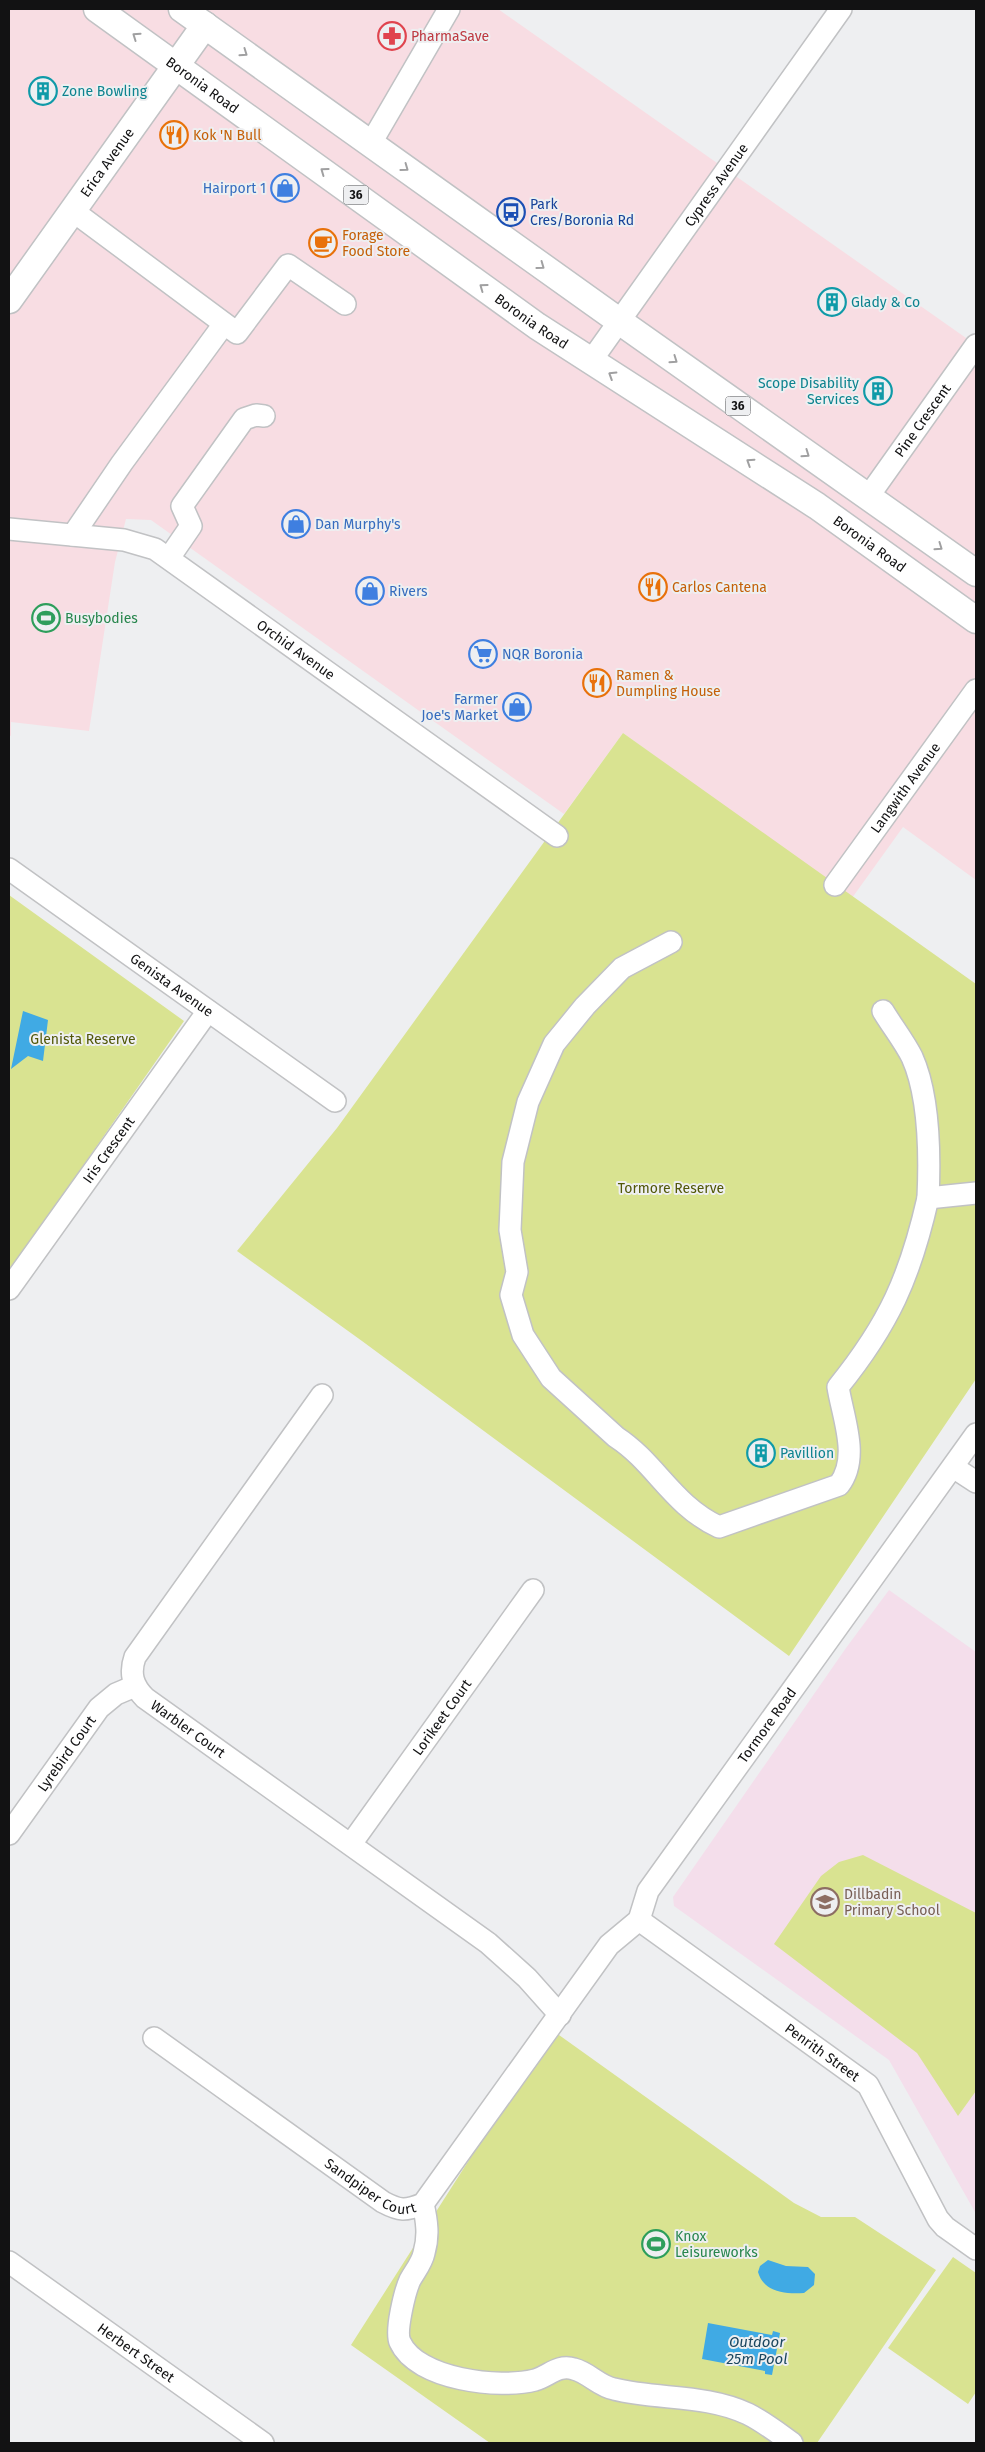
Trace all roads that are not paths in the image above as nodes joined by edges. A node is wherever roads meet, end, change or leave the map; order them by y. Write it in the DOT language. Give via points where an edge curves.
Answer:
graph roads {
  1 [pos="97,9"];
  2 [pos="182,9"];
  3 [pos="449,9"];
  4 [pos="841,9"];
  5 [pos="205,25"];
  6 [pos="176,64"];
  7 [pos="371,143"];
  8 [pos="73,211"];
  9 [pos="9,300"];
  10 [pos="345,304"];
  11 [pos="619,321"];
  12 [pos="224,324"];
  13 [pos="976,345"];
  14 [pos="590,361"];
  15 [pos="264,416"];
  16 [pos="868,497"];
  17 [pos="9,529"];
  18 [pos="73,534"];
  19 [pos="169,558"];
  20 [pos="976,573"];
  21 [pos="976,620"];
  22 [pos="976,690"];
  23 [pos="557,836"];
  24 [pos="9,869"];
  25 [pos="835,885"];
  26 [pos="671,942"];
  27 [pos="208,1011"];
  28 [pos="883,1011"];
  29 [pos="335,1101"];
  30 [pos="976,1193"];
  31 [pos="928,1198"];
  32 [pos="9,1288"];
  33 [pos="322,1395"];
  34 [pos="976,1434"];
  35 [pos="953,1467"];
  36 [pos="976,1482"];
  37 [pos="533,1590"];
  38 [pos="135,1686"];
  39 [pos="9,1834"];
  40 [pos="351,1844"];
  41 [pos="639,1920"];
  42 [pos="566,2007"];
  43 [pos="154,2038"];
  44 [pos="423,2204"];
  45 [pos="976,2249"];
  46 [pos="9,2262"];
  47 [pos="263,2443"];
  48 [pos="792,2443"];
  6 -- 1 [label="main road, Boronia Road / 36, one-way"];
  2 -- 5 [label="main road, 36"];
  3 -- 7 [label="street"];
  4 -- 11 [label="street, Cypress Avenue"];
  5 -- 6 [label="main road, Erica Avenue"];
  5 -- 7 [label="main road, 36, one-way"];
  6 -- 8 [label="main road, Erica Avenue"];
  14 -- 6 [label="main road, Boronia Road / 36, one-way"];
  7 -- 11 [label="main road, 36, one-way"];
  8 -- 9 [label="main road, Erica Avenue"];
  8 -- 12 [label="street"];
  10 -- 12 [label="street" via="288,265 237,334"];
  11 -- 14 [label="street, Cypress Avenue"];
  11 -- 16 [label="main road, 36, one-way"];
  12 -- 18 [label="street"];
  13 -- 16 [label="street, Pine Crescent"];
  21 -- 14 [label="main road, Boronia Road / 36, one-way" via="817,506"];
  15 -- 19 [label="street" via="244,419 182,506 191,526"];
  16 -- 20 [label="main road, 36, one-way"];
  17 -- 18 [label="street, Orchid Avenue"];
  18 -- 19 [label="street, Orchid Avenue" via="139,543"];
  19 -- 23 [label="street, Orchid Avenue"];
  22 -- 25 [label="street, Langwith Avenue"];
  24 -- 27 [label="street, Genista Avenue"];
  26 -- 31 [label="street" via="622,968 585,1006 554,1044 528,1102 513,1162 510,1230 517,1272 511,1295 523,1335 551,1378 628,1445 699,1518 719,1527 839,1485 849,1466 849,1448 838,1387 874,1340 892,1309 918,1244"];
  27 -- 29 [label="street, Genista Avenue"];
  27 -- 32 [label="street, Iris Crescent"];
  28 -- 31 [label="street" via="912,1058 919,1082 930,1156"];
  30 -- 31 [label="street"];
  33 -- 38 [label="street" via="135,1657 132,1671"];
  34 -- 35 [label="street, Tormore Road"];
  35 -- 36 [label="street"];
  35 -- 41 [label="street, Tormore Road" via="648,1891"];
  37 -- 40 [label="street, Lorikeet Court"];
  38 -- 39 [label="street, Lyrebird Court" via="116,1694 99,1708"];
  38 -- 40 [label="street, Warbler Court" via="145,1698"];
  40 -- 42 [label="street, Warbler Court" via="488,1943"];
  41 -- 42 [label="street" via="609,1945"];
  41 -- 45 [label="street, Penrith Street" via="868,2085 938,2219"];
  42 -- 44 [label="street, Sandpiper Court"];
  43 -- 44 [label="street, Sandpiper Court" via="383,2202 407,2210"];
  44 -- 48 [label="street" via="427,2224 425,2251 406,2288 399,2340 414,2358 454,2378 497,2382 537,2380 562,2368 574,2369 614,2389 727,2407 762,2422"];
  46 -- 47 [label="street, Herbert Street"];
}
